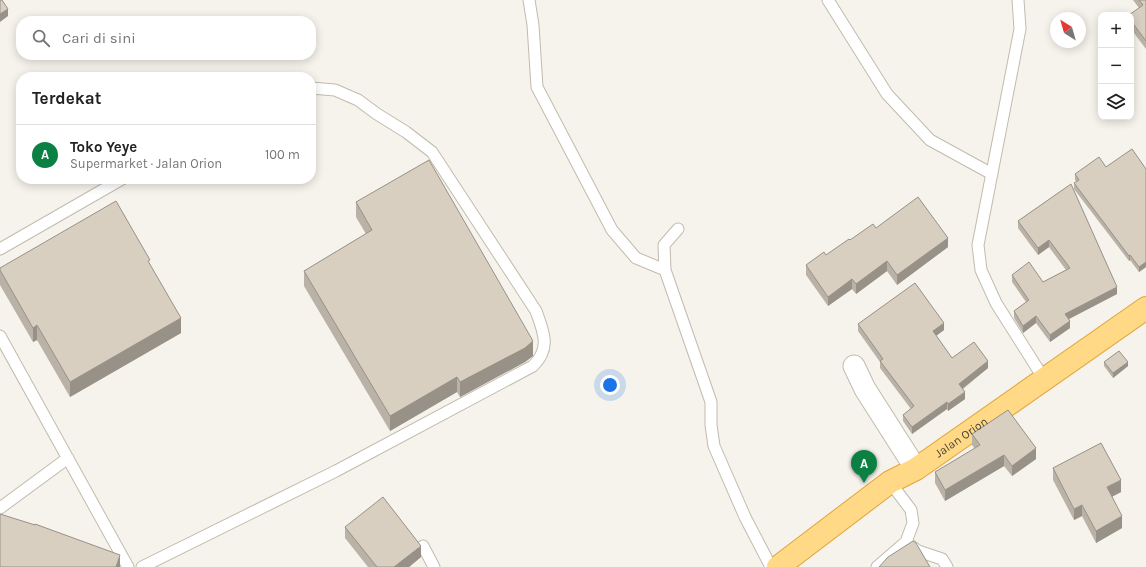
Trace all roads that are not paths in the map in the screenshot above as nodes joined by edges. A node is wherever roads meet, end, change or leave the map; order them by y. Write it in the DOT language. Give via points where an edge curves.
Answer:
graph roads {
  1 [pos="529,0"];
  2 [pos="828,0"];
  3 [pos="1018,0"];
  4 [pos="316,88"];
  5 [pos="992,174"];
  6 [pos="113,184"];
  7 [pos="678,229"];
  8 [pos="0,249"];
  9 [pos="665,270"];
  10 [pos="1146,308"];
  11 [pos="0,336"];
  12 [pos="854,366"];
  13 [pos="1044,379"];
  14 [pos="68,458"];
  15 [pos="916,469"];
  16 [pos="890,482"];
  17 [pos="0,508"];
  18 [pos="906,542"];
  19 [pos="422,546"];
  20 [pos="128,567"];
  21 [pos="142,567"];
  22 [pos="434,567"];
  23 [pos="771,567"];
  24 [pos="778,567"];
  25 [pos="877,567"];
  26 [pos="947,567"];
  1 -- 9 [label="lane" via="537,87 612,230 636,258"];
  2 -- 5 [label="lane" via="886,94 930,140"];
  3 -- 5 [label="lane" via="1020,29"];
  4 -- 21 [label="lane" via="335,90 358,100 432,152 536,311 544,332 545,348 533,366 336,471"];
  5 -- 13 [label="lane" via="978,245 980,270 996,303"];
  6 -- 8 [label="lane"];
  7 -- 9 [label="lane" via="664,245"];
  9 -- 23 [label="lane" via="710,402 714,446 745,518"];
  10 -- 13 [label="highway, Jalan Orion"];
  11 -- 14 [label="lane"];
  12 -- 15 [label="street" via="865,389"];
  13 -- 15 [label="highway, Jalan Orion"];
  14 -- 17 [label="lane"];
  14 -- 20 [label="lane"];
  15 -- 16 [label="highway, Jalan Orion"];
  16 -- 18 [label="lane" via="911,510 912,523"];
  16 -- 24 [label="highway, Jalan Orion"];
  18 -- 25 [label="lane"];
  18 -- 26 [label="lane" via="918,551 942,559"];
  19 -- 22 [label="lane"];
}
